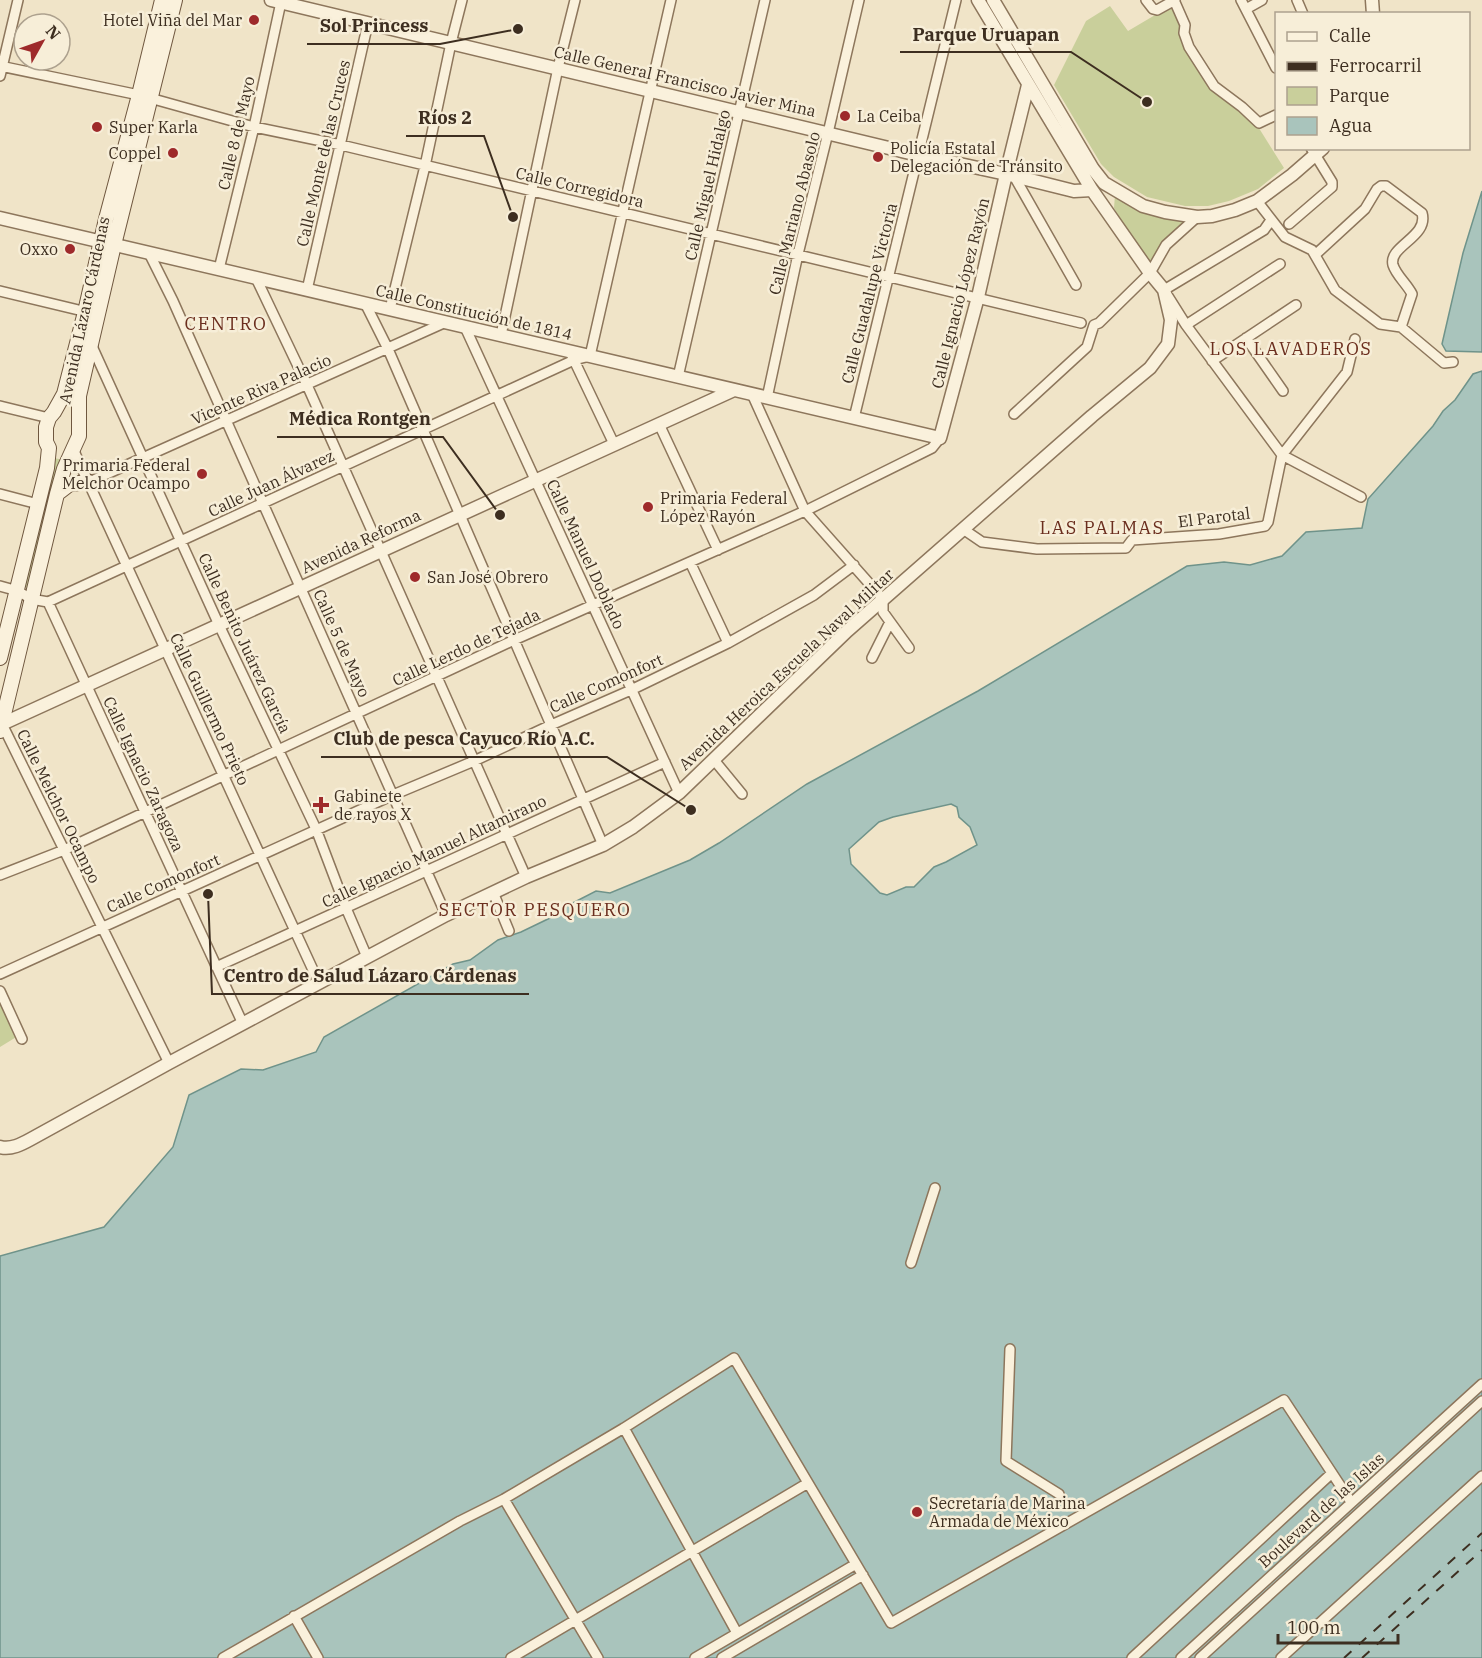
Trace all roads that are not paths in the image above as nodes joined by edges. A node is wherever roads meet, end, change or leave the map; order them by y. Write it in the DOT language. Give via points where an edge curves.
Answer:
graph roads {
  1 [pos="18,0"];
  2 [pos="162,0"];
  3 [pos="175,0"];
  4 [pos="331,0"];
  5 [pos="462,0"];
  6 [pos="575,0"];
  7 [pos="671,0"];
  8 [pos="765,0"];
  9 [pos="859,0"];
  10 [pos="956,0"];
  11 [pos="978,0"];
  12 [pos="993,0"];
  13 [pos="1146,0"];
  14 [pos="1174,0"];
  15 [pos="1262,0"];
  16 [pos="276,1"];
  17 [pos="1244,5"];
  18 [pos="328,14"];
  19 [pos="368,23"];
  20 [pos="451,43"];
  21 [pos="1275,66"];
  22 [pos="558,68"];
  23 [pos="1,70"];
  24 [pos="1028,85"];
  25 [pos="650,90"];
  26 [pos="145,97"];
  27 [pos="740,112"];
  28 [pos="1275,115"];
  29 [pos="254,127"];
  30 [pos="828,132"];
  31 [pos="341,145"];
  32 [pos="1316,151"];
  33 [pos="918,155"];
  34 [pos="425,166"];
  35 [pos="1010,175"];
  36 [pos="1104,183"];
  37 [pos="1092,190"];
  38 [pos="532,191"];
  39 [pos="1257,201"];
  40 [pos="622,212"];
  41 [pos="1197,217"];
  42 [pos="0,218"];
  43 [pos="1271,220"];
  44 [pos="1289,224"];
  45 [pos="710,234"];
  46 [pos="108,243"];
  47 [pos="149,253"];
  48 [pos="798,254"];
  49 [pos="1315,255"];
  50 [pos="1280,264"];
  51 [pos="219,269"];
  52 [pos="1150,273"];
  53 [pos="888,276"];
  54 [pos="256,278"];
  55 [pos="1076,285"];
  56 [pos="307,290"];
  57 [pos="1164,290"];
  58 [pos="0,291"];
  59 [pos="978,297"];
  60 [pos="365,303"];
  61 [pos="1296,305"];
  62 [pos="390,309"];
  63 [pos="92,313"];
  64 [pos="446,322"];
  65 [pos="1081,323"];
  66 [pos="1186,325"];
  67 [pos="465,327"];
  68 [pos="1401,327"];
  69 [pos="501,335"];
  70 [pos="1246,338"];
  71 [pos="1355,339"];
  72 [pos="92,344"];
  73 [pos="388,349"];
  74 [pos="572,356"];
  75 [pos="590,356"];
  76 [pos="1212,361"];
  77 [pos="1453,362"];
  78 [pos="684,378"];
  79 [pos="307,385"];
  80 [pos="734,390"];
  81 [pos="1283,391"];
  82 [pos="752,394"];
  83 [pos="497,396"];
  84 [pos="767,398"];
  85 [pos="0,406"];
  86 [pos="697,406"];
  87 [pos="1014,414"];
  88 [pos="52,415"];
  89 [pos="78,418"];
  90 [pos="854,418"];
  91 [pos="226,421"];
  92 [pos="659,424"];
  93 [pos="423,430"];
  94 [pos="940,438"];
  95 [pos="614,444"];
  96 [pos="49,448"];
  97 [pos="73,448"];
  98 [pos="1282,455"];
  99 [pos="143,458"];
  100 [pos="343,466"];
  101 [pos="535,480"];
  102 [pos="89,482"];
  103 [pos="0,494"];
  104 [pos="57,494"];
  105 [pos="1361,497"];
  106 [pos="38,504"];
  107 [pos="263,504"];
  108 [pos="806,511"];
  109 [pos="460,514"];
  110 [pos="963,529"];
  111 [pos="182,541"];
  112 [pos="381,550"];
  113 [pos="718,550"];
  114 [pos="690,562"];
  115 [pos="854,565"];
  116 [pos="127,566"];
  117 [pos="0,586"];
  118 [pos="300,587"];
  119 [pos="18,591"];
  120 [pos="31,599"];
  121 [pos="883,599"];
  122 [pos="48,603"];
  123 [pos="593,606"];
  124 [pos="890,622"];
  125 [pos="219,625"];
  126 [pos="514,640"];
  127 [pos="728,643"];
  128 [pos="909,648"];
  129 [pos="165,649"];
  130 [pos="0,658"];
  131 [pos="872,658"];
  132 [pos="437,677"];
  133 [pos="86,685"];
  134 [pos="632,690"];
  135 [pos="357,714"];
  136 [pos="551,725"];
  137 [pos="1,726"];
  138 [pos="279,751"];
  139 [pos="714,760"];
  140 [pos="474,761"];
  141 [pos="665,762"];
  142 [pos="224,775"];
  143 [pos="679,793"];
  144 [pos="742,794"];
  145 [pos="393,795"];
  146 [pos="583,799"];
  147 [pos="145,813"];
  148 [pos="316,829"];
  149 [pos="507,834"];
  150 [pos="603,845"];
  151 [pos="64,850"];
  152 [pos="260,855"];
  153 [pos="426,871"];
  154 [pos="0,875"];
  155 [pos="526,877"];
  156 [pos="181,891"];
  157 [pos="493,892"];
  158 [pos="346,908"];
  159 [pos="446,915"];
  160 [pos="102,927"];
  161 [pos="295,931"];
  162 [pos="509,932"];
  163 [pos="367,957"];
  164 [pos="216,967"];
  165 [pos="0,974"];
  166 [pos="319,982"];
  167 [pos="0,991"];
  168 [pos="243,1024"];
  169 [pos="22,1039"];
  170 [pos="169,1063"];
  171 [pos="0,1148"];
  172 [pos="935,1188"];
  173 [pos="911,1263"];
  174 [pos="1010,1349"];
  175 [pos="1482,1384"];
  176 [pos="1482,1401"];
  177 [pos="624,1428"];
  178 [pos="1332,1473"];
  179 [pos="1482,1476"];
  180 [pos="808,1483"];
  181 [pos="1059,1494"];
  182 [pos="504,1499"];
  183 [pos="1351,1502"];
  184 [pos="692,1552"];
  185 [pos="856,1564"];
  186 [pos="863,1575"];
  187 [pos="294,1617"];
  188 [pos="575,1620"];
  189 [pos="737,1633"];
  190 [pos="532,1646"];
  191 [pos="223,1658"];
  192 [pos="318,1658"];
  193 [pos="511,1658"];
  194 [pos="533,1658"];
  195 [pos="598,1658"];
  196 [pos="695,1658"];
  197 [pos="722,1658"];
  198 [pos="1132,1658"];
  199 [pos="1181,1658"];
  200 [pos="1200,1658"];
  201 [pos="1281,1658"];
  1 -- 23 [label="street"];
  2 -- 26 [label="main road, Avenida Lázaro Cárdenas"];
  3 -- 26 [label="main road, Avenida Lázaro Cárdenas"];
  4 -- 18 [label="street"];
  5 -- 20 [label="street"];
  6 -- 22 [label="street"];
  7 -- 25 [label="street"];
  8 -- 27 [label="street, Calle Miguel Hidalgo"];
  9 -- 30 [label="street, Calle Mariano Abasolo"];
  10 -- 33 [label="street, Calle Guadalupe Victoria"];
  11 -- 24 [label="street, Avenida Heroica Escuela Naval Militar"];
  12 -- 36 [label="street"];
  13 -- 14 [label="street" via="1157,10"];
  14 -- 28 [label="street" via="1185,25 1189,48 1214,86 1259,123"];
  15 -- 17 [label="street"];
  16 -- 18 [label="street, Calle General Francisco Javier Mina"];
  16 -- 29 [label="street, Calle 8 de Mayo"];
  17 -- 21 [label="street"];
  18 -- 19 [label="street, Calle General Francisco Javier Mina"];
  19 -- 20 [label="street, Calle General Francisco Javier Mina"];
  19 -- 31 [label="street, Calle Monte de las Cruces"];
  20 -- 22 [label="street, Calle General Francisco Javier Mina"];
  20 -- 34 [label="street"];
  22 -- 25 [label="street, Calle General Francisco Javier Mina"];
  22 -- 38 [label="street"];
  23 -- 26 [label="street, Calle Corregidora"];
  24 -- 35 [label="street, Calle Ignacio López Rayón"];
  24 -- 37 [label="street, Avenida Heroica Escuela Naval Militar"];
  25 -- 27 [label="street, Calle General Francisco Javier Mina"];
  25 -- 40 [label="street"];
  26 -- 29 [label="street, Calle Corregidora"];
  26 -- 46 [label="main road, Avenida Lázaro Cárdenas"];
  27 -- 30 [label="street, Calle General Francisco Javier Mina"];
  27 -- 45 [label="street, Calle Miguel Hidalgo"];
  29 -- 31 [label="street, Calle Corregidora"];
  29 -- 51 [label="street, Calle 8 de Mayo"];
  30 -- 33 [label="street, Calle General Francisco Javier Mina"];
  30 -- 48 [label="street, Calle Mariano Abasolo"];
  31 -- 34 [label="street, Calle Corregidora"];
  31 -- 56 [label="street, Calle Monte de las Cruces"];
  32 -- 39 [label="street"];
  32 -- 44 [label="street" via="1332,187"];
  33 -- 35 [label="street, Calle General Francisco Javier Mina"];
  33 -- 53 [label="street, Calle Guadalupe Victoria"];
  34 -- 38 [label="street, Calle Corregidora"];
  34 -- 62 [label="street"];
  35 -- 37 [label="street, Calle General Francisco Javier Mina" via="1074,191"];
  35 -- 55 [label="street"];
  35 -- 59 [label="street, Calle Ignacio López Rayón"];
  36 -- 37 [label="street"];
  36 -- 41 [label="street" via="1143,206"];
  37 -- 52 [label="street, Avenida Heroica Escuela Naval Militar"];
  38 -- 40 [label="street, Calle Corregidora"];
  38 -- 69 [label="street"];
  39 -- 41 [label="street" via="1235,210"];
  39 -- 43 [label="street"];
  40 -- 45 [label="street, Calle Corregidora"];
  40 -- 75 [label="street"];
  41 -- 52 [label="street" via="1166,245"];
  42 -- 46 [label="street, Calle Constitución de 1814"];
  43 -- 49 [label="street" via="1285,237"];
  43 -- 57 [label="street" via="1264,230"];
  45 -- 48 [label="street, Calle Corregidora"];
  45 -- 78 [label="street, Calle Miguel Hidalgo"];
  46 -- 47 [label="street, Calle Constitución de 1814"];
  46 -- 63 [label="main road, Avenida Lázaro Cárdenas"];
  47 -- 51 [label="street, Calle Constitución de 1814"];
  47 -- 91 [label="street, Calle 5 de Mayo"];
  48 -- 53 [label="street, Calle Corregidora"];
  48 -- 84 [label="street, Calle Mariano Abasolo"];
  49 -- 68 [label="street" via="1335,290 1380,324"];
  49 -- 68 [label="street" via="1365,209 1381,186 1422,213 1421,227 1392,262 1412,294"];
  50 -- 66 [label="street"];
  51 -- 54 [label="street, Calle Constitución de 1814"];
  52 -- 57 [label="street, Avenida Heroica Escuela Naval Militar"];
  52 -- 87 [label="street" via="1094,325 1087,347"];
  53 -- 59 [label="street, Calle Corregidora"];
  53 -- 90 [label="street, Calle Guadalupe Victoria"];
  54 -- 56 [label="street, Calle Constitución de 1814"];
  54 -- 79 [label="street"];
  56 -- 60 [label="street, Calle Constitución de 1814"];
  57 -- 66 [label="street"];
  57 -- 110 [label="street, Avenida Heroica Escuela Naval Militar" via="1171,320 1168,344 1150,368"];
  58 -- 63 [label="street"];
  59 -- 65 [label="street, Calle Corregidora"];
  59 -- 94 [label="street, Calle Ignacio López Rayón"];
  60 -- 62 [label="street, Calle Constitución de 1814"];
  60 -- 73 [label="street"];
  61 -- 70 [label="street"];
  62 -- 64 [label="street, Calle Constitución de 1814"];
  63 -- 72 [label="main road, Avenida Lázaro Cárdenas"];
  63 -- 88 [label="main road, Avenida Lázaro Cárdenas" via="64,394"];
  64 -- 67 [label="street, Calle Constitución de 1814"];
  64 -- 73 [label="street, Vicente Riva Palacio"];
  66 -- 76 [label="street"];
  67 -- 69 [label="street, Calle Constitución de 1814"];
  67 -- 83 [label="street, Calle Manuel Doblado"];
  68 -- 77 [label="street" via="1444,363"];
  69 -- 74 [label="street, Calle Constitución de 1814"];
  70 -- 76 [label="street"];
  70 -- 81 [label="street"];
  71 -- 98 [label="street, El Parotal" via="1347,372"];
  72 -- 89 [label="main road, Avenida Lázaro Cárdenas" via="79,396"];
  72 -- 99 [label="street, Calle Benito Juárez García"];
  73 -- 79 [label="street, Vicente Riva Palacio"];
  73 -- 93 [label="street"];
  74 -- 75 [label="street, Calle Constitución de 1814"];
  74 -- 83 [label="street, Calle Juan Álvarez"];
  74 -- 95 [label="street"];
  75 -- 78 [label="street, Calle Constitución de 1814"];
  76 -- 98 [label="street"];
  78 -- 80 [label="street, Calle Constitución de 1814"];
  78 -- 86 [label="street" via="698,382 701,387"];
  79 -- 91 [label="street, Vicente Riva Palacio"];
  79 -- 100 [label="street"];
  80 -- 82 [label="street, Calle Constitución de 1814"];
  80 -- 86 [label="street, Avenida Reforma"];
  82 -- 84 [label="street, Calle Constitución de 1814"];
  82 -- 108 [label="street"];
  83 -- 93 [label="street, Calle Juan Álvarez"];
  83 -- 101 [label="street, Calle Manuel Doblado"];
  84 -- 90 [label="street, Calle Constitución de 1814"];
  85 -- 88 [label="street"];
  86 -- 92 [label="street, Avenida Reforma"];
  88 -- 89 [label="main road" via="65,409"];
  88 -- 96 [label="main road, Avenida Lázaro Cárdenas" via="45,435"];
  89 -- 97 [label="main road, Avenida Lázaro Cárdenas" via="79,436"];
  90 -- 94 [label="street, Calle Constitución de 1814"];
  91 -- 99 [label="street, Vicente Riva Palacio"];
  91 -- 107 [label="street, Calle 5 de Mayo"];
  92 -- 95 [label="street, Avenida Reforma"];
  92 -- 113 [label="street"];
  93 -- 100 [label="street, Calle Juan Álvarez"];
  93 -- 109 [label="street"];
  94 -- 108 [label="street, Calle Lerdo de Tejada" via="932,448"];
  95 -- 101 [label="street, Avenida Reforma"];
  96 -- 97 [label="main road" via="62,455"];
  96 -- 106 [label="main road, Avenida Lázaro Cárdenas"];
  97 -- 102 [label="street, Calle Guillermo Prieto"];
  97 -- 104 [label="main road, Avenida Lázaro Cárdenas"];
  98 -- 105 [label="street"];
  98 -- 110 [label="street, El Parotal" via="1265,526 1219,534 1131,540 1126,548 1068,549 982,542"];
  99 -- 102 [label="street, Vicente Riva Palacio"];
  99 -- 111 [label="street, Calle Benito Juárez García"];
  100 -- 107 [label="street, Calle Juan Álvarez"];
  100 -- 112 [label="street"];
  101 -- 109 [label="street, Avenida Reforma"];
  101 -- 123 [label="street, Calle Manuel Doblado"];
  102 -- 104 [label="main road" via="70,484"];
  102 -- 116 [label="street, Calle Guillermo Prieto"];
  103 -- 106 [label="street"];
  104 -- 120 [label="main road, Avenida Lázaro Cárdenas"];
  106 -- 119 [label="main road, Avenida Lázaro Cárdenas"];
  107 -- 111 [label="street, Calle Juan Álvarez"];
  107 -- 118 [label="street, Calle 5 de Mayo"];
  108 -- 113 [label="street, Calle Lerdo de Tejada"];
  108 -- 115 [label="street"];
  109 -- 112 [label="street, Avenida Reforma"];
  109 -- 126 [label="street"];
  110 -- 121 [label="street, Avenida Heroica Escuela Naval Militar"];
  111 -- 116 [label="street, Calle Juan Álvarez"];
  111 -- 125 [label="street, Calle Benito Juárez García"];
  112 -- 118 [label="street, Avenida Reforma"];
  112 -- 132 [label="street"];
  113 -- 114 [label="street, Calle Lerdo de Tejada"];
  114 -- 123 [label="street, Calle Lerdo de Tejada"];
  114 -- 127 [label="street"];
  115 -- 121 [label="street"];
  115 -- 127 [label="street, Calle Comonfort" via="814,595"];
  116 -- 122 [label="street, Calle Juan Álvarez"];
  116 -- 129 [label="street, Calle Guillermo Prieto"];
  117 -- 119 [label="street"];
  118 -- 125 [label="street, Avenida Reforma"];
  118 -- 135 [label="street, Calle 5 de Mayo"];
  119 -- 120 [label="street"];
  119 -- 130 [label="main road, Avenida Lázaro Cárdenas"];
  120 -- 122 [label="street"];
  120 -- 137 [label="main road, Avenida Lázaro Cárdenas"];
  121 -- 124 [label="street" via="883,612"];
  121 -- 139 [label="street, Avenida Heroica Escuela Naval Militar"];
  122 -- 133 [label="street, Calle Ignacio Zaragoza"];
  123 -- 126 [label="street, Calle Lerdo de Tejada"];
  123 -- 134 [label="street, Calle Manuel Doblado"];
  124 -- 128 [label="street"];
  124 -- 131 [label="street"];
  125 -- 129 [label="street, Avenida Reforma"];
  125 -- 138 [label="street, Calle Benito Juárez García"];
  126 -- 132 [label="street, Calle Lerdo de Tejada"];
  126 -- 136 [label="street"];
  127 -- 134 [label="street, Calle Comonfort"];
  129 -- 133 [label="street, Avenida Reforma"];
  129 -- 142 [label="street, Calle Guillermo Prieto"];
  132 -- 135 [label="street, Calle Lerdo de Tejada"];
  132 -- 140 [label="street"];
  133 -- 137 [label="street, Avenida Reforma"];
  133 -- 147 [label="street, Calle Ignacio Zaragoza"];
  134 -- 136 [label="street, Calle Comonfort"];
  134 -- 141 [label="street, Calle Manuel Doblado"];
  135 -- 138 [label="street, Calle Lerdo de Tejada"];
  135 -- 145 [label="street, Calle 5 de Mayo"];
  136 -- 140 [label="street, Calle Comonfort"];
  136 -- 146 [label="street"];
  137 -- 151 [label="street, Calle Melchor Ocampo"];
  138 -- 142 [label="street, Calle Lerdo de Tejada"];
  138 -- 148 [label="street, Calle Benito Juárez García"];
  139 -- 143 [label="street, Avenida Heroica Escuela Naval Militar"];
  139 -- 144 [label="street"];
  140 -- 145 [label="street, Calle Comonfort"];
  140 -- 149 [label="street"];
  141 -- 143 [label="street, Calle Manuel Doblado"];
  141 -- 146 [label="street, Calle Ignacio Manuel Altamirano"];
  142 -- 147 [label="street, Calle Lerdo de Tejada"];
  142 -- 152 [label="street, Calle Guillermo Prieto"];
  143 -- 150 [label="street, Avenida Heroica Escuela Naval Militar"];
  145 -- 148 [label="street, Calle Comonfort"];
  145 -- 153 [label="street, Calle 5 de Mayo"];
  146 -- 149 [label="street, Calle Ignacio Manuel Altamirano"];
  146 -- 150 [label="street"];
  147 -- 151 [label="street, Calle Lerdo de Tejada"];
  147 -- 156 [label="street, Calle Ignacio Zaragoza"];
  148 -- 152 [label="street, Calle Comonfort"];
  148 -- 158 [label="street, Calle Benito Juárez García"];
  149 -- 153 [label="street, Calle Ignacio Manuel Altamirano"];
  149 -- 155 [label="street"];
  150 -- 155 [label="street, Avenida Heroica Escuela Naval Militar"];
  151 -- 154 [label="street, Calle Lerdo de Tejada"];
  151 -- 160 [label="street, Calle Melchor Ocampo"];
  152 -- 156 [label="street, Calle Comonfort"];
  152 -- 161 [label="street, Calle Guillermo Prieto"];
  153 -- 158 [label="street, Calle Ignacio Manuel Altamirano"];
  153 -- 159 [label="street, Calle 5 de Mayo"];
  155 -- 157 [label="street, Avenida Heroica Escuela Naval Militar"];
  156 -- 160 [label="street, Calle Comonfort"];
  156 -- 164 [label="street, Calle Ignacio Zaragoza"];
  157 -- 159 [label="street, Avenida Heroica Escuela Naval Militar"];
  157 -- 162 [label="street"];
  158 -- 161 [label="street, Calle Ignacio Manuel Altamirano"];
  158 -- 163 [label="street, Calle Benito Juárez García"];
  159 -- 163 [label="street, Avenida Heroica Escuela Naval Militar"];
  160 -- 165 [label="street, Calle Comonfort"];
  160 -- 170 [label="street, Calle Melchor Ocampo"];
  161 -- 164 [label="street, Calle Ignacio Manuel Altamirano"];
  161 -- 166 [label="street, Calle Guillermo Prieto"];
  163 -- 166 [label="street, Avenida Heroica Escuela Naval Militar"];
  164 -- 168 [label="street, Calle Ignacio Zaragoza"];
  166 -- 168 [label="street, Avenida Heroica Escuela Naval Militar"];
  167 -- 169 [label="street"];
  168 -- 170 [label="street, Avenida Heroica Escuela Naval Militar"];
  170 -- 171 [label="street, Avenida Heroica Escuela Naval Militar" via="31,1139"];
  172 -- 173 [label="street"];
  174 -- 181 [label="street" via="1006,1461"];
  175 -- 183 [label="street, Boulevard de las Islas"];
  176 -- 200 [label="street, Boulevard de las Islas"];
  177 -- 180 [label="street" via="734,1358"];
  177 -- 182 [label="street"];
  177 -- 184 [label="street"];
  178 -- 183 [label="street"];
  178 -- 186 [label="street" via="1284,1400 891,1623"];
  178 -- 198 [label="street"];
  179 -- 201 [label="street"];
  180 -- 184 [label="street"];
  180 -- 185 [label="street"];
  182 -- 187 [label="street"];
  182 -- 188 [label="street"];
  183 -- 199 [label="street, Boulevard de las Islas"];
  184 -- 188 [label="street"];
  184 -- 189 [label="street"];
  185 -- 186 [label="street"];
  185 -- 189 [label="street"];
  186 -- 197 [label="street"];
  187 -- 191 [label="street"];
  187 -- 192 [label="street"];
  188 -- 190 [label="street"];
  188 -- 195 [label="street"];
  189 -- 196 [label="street"];
  190 -- 193 [label="street"];
  190 -- 194 [label="street"];
}
